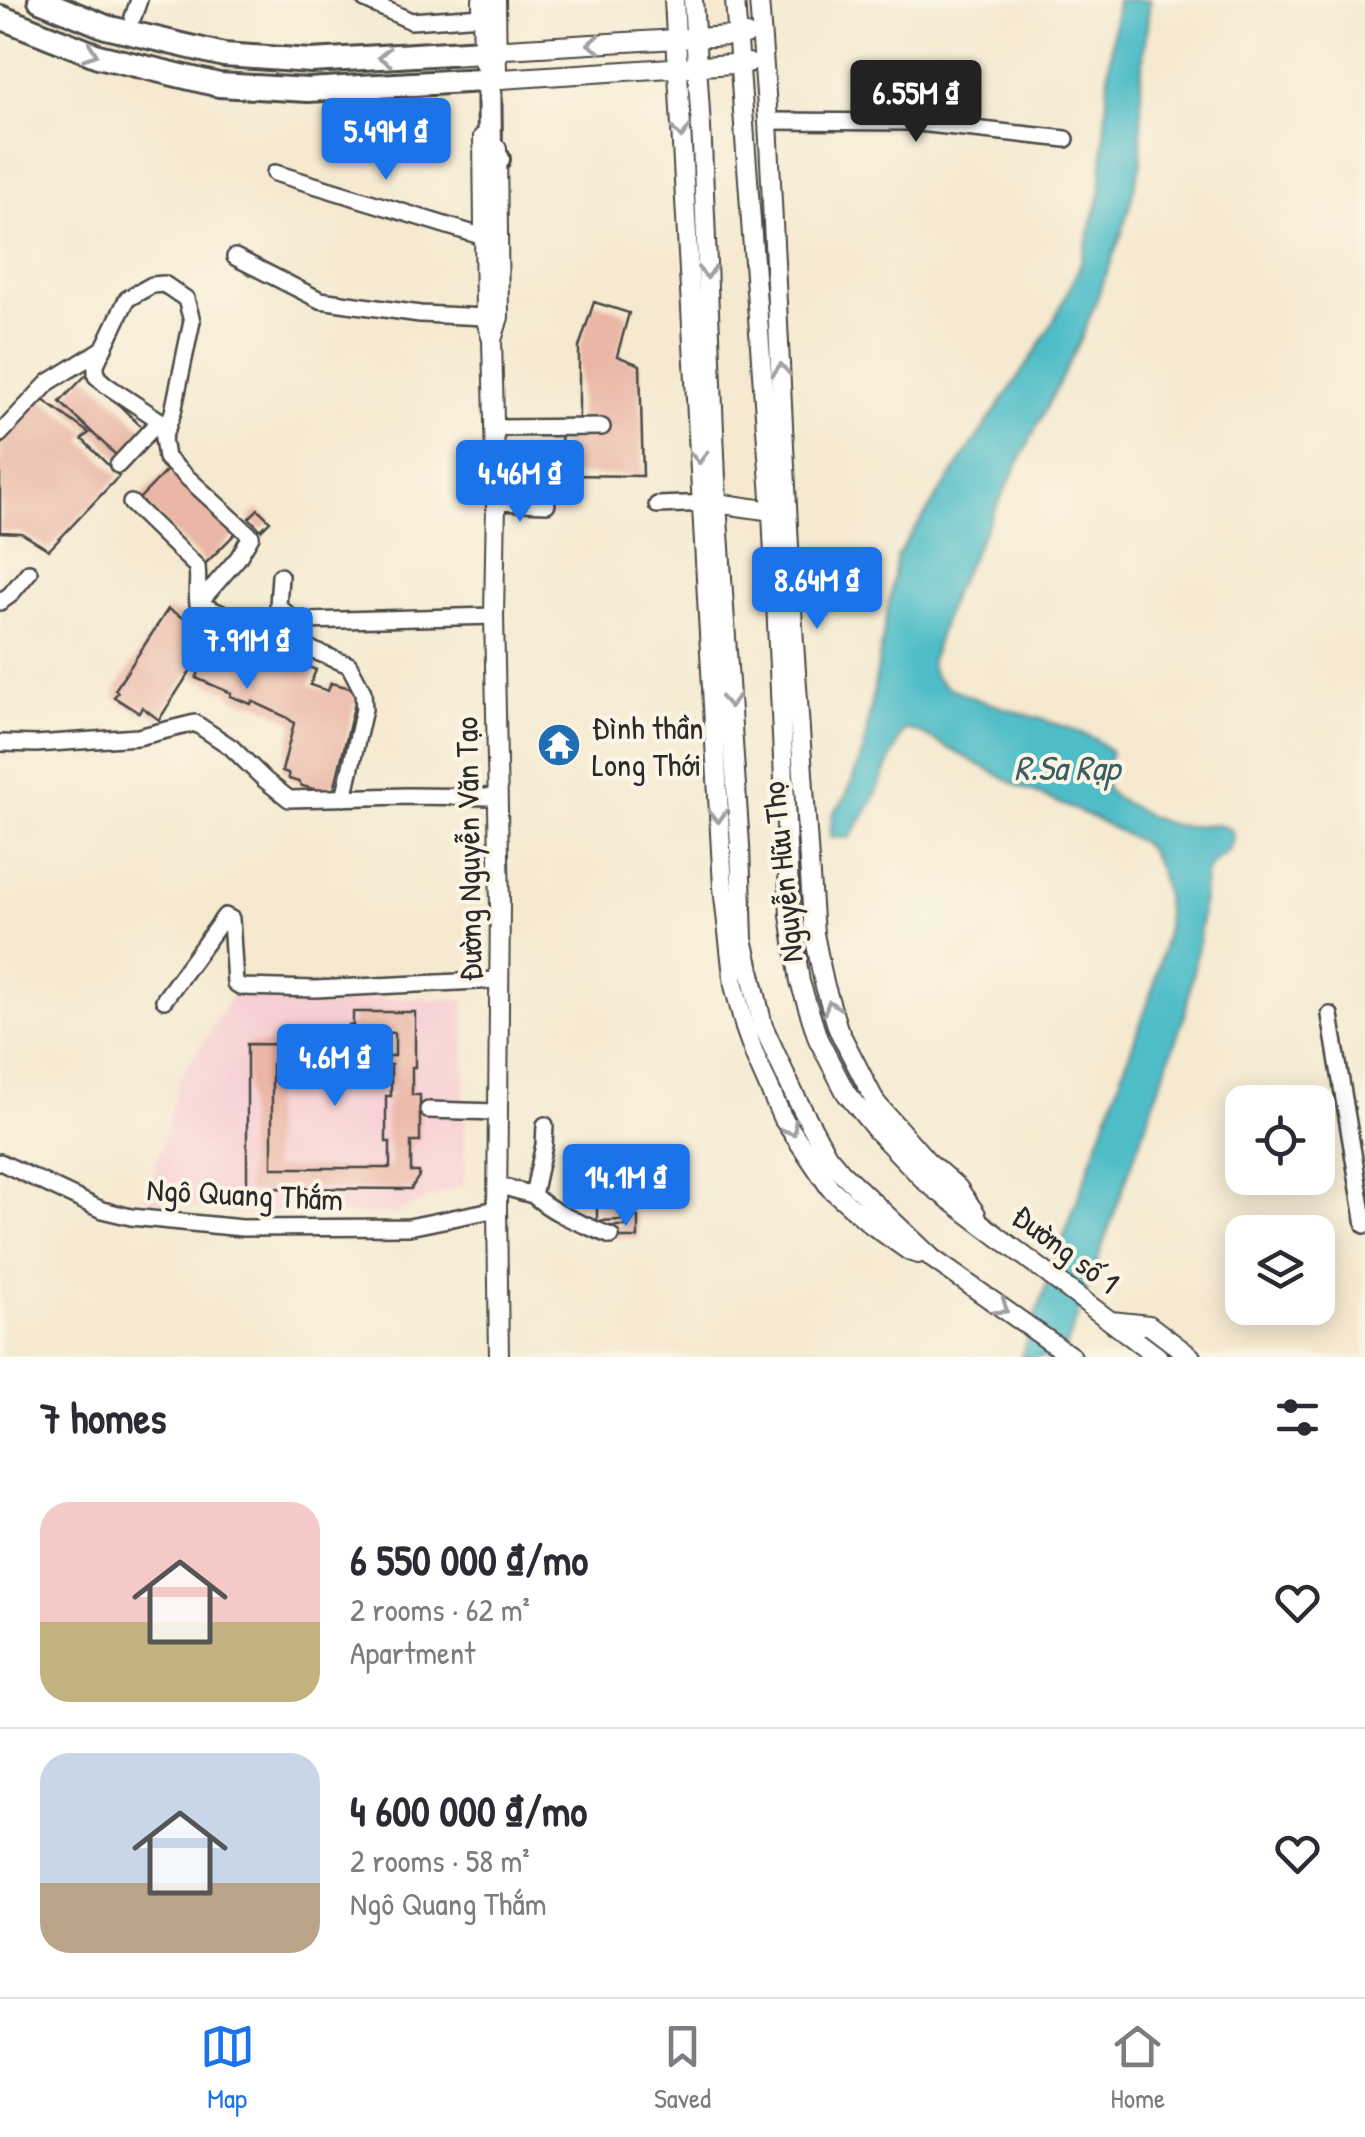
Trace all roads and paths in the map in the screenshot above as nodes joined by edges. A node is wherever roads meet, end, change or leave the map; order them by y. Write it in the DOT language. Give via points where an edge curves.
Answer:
graph roads {
  1 [pos="40,0"];
  2 [pos="139,0"];
  3 [pos="365,0"];
  4 [pos="496,0"];
  5 [pos="674,0"];
  6 [pos="692,0"];
  7 [pos="735,0"];
  8 [pos="759,0"];
  9 [pos="389,5"];
  10 [pos="482,8"];
  11 [pos="0,17"];
  12 [pos="134,17"];
  13 [pos="762,34"];
  14 [pos="738,35"];
  15 [pos="685,39"];
  16 [pos="490,50"];
  17 [pos="764,62"];
  18 [pos="740,64"];
  19 [pos="687,67"];
  20 [pos="490,80"];
  21 [pos="768,121"];
  22 [pos="1066,139"];
  23 [pos="498,160"];
  24 [pos="275,173"];
  25 [pos="484,237"];
  26 [pos="236,257"];
  27 [pos="485,317"];
  28 [pos="759,322"];
  29 [pos="779,322"];
  30 [pos="492,340"];
  31 [pos="103,349"];
  32 [pos="163,423"];
  33 [pos="602,427"];
  34 [pos="493,428"];
  35 [pos="0,434"];
  36 [pos="118,465"];
  37 [pos="496,502"];
  38 [pos="131,503"];
  39 [pos="709,503"];
  40 [pos="546,504"];
  41 [pos="657,505"];
  42 [pos="772,511"];
  43 [pos="30,572"];
  44 [pos="280,576"];
  45 [pos="0,602"];
  46 [pos="198,604"];
  47 [pos="494,616"];
  48 [pos="0,743"];
  49 [pos="781,749"];
  50 [pos="800,750"];
  51 [pos="498,797"];
  52 [pos="344,798"];
  53 [pos="500,980"];
  54 [pos="164,1000"];
  55 [pos="1330,1016"];
  56 [pos="428,1110"];
  57 [pos="498,1112"];
  58 [pos="546,1125"];
  59 [pos="0,1162"];
  60 [pos="497,1185"];
  61 [pos="533,1196"];
  62 [pos="497,1210"];
  63 [pos="1365,1225"];
  64 [pos="985,1226"];
  65 [pos="610,1236"];
  66 [pos="1111,1320"];
  67 [pos="500,1357"];
  68 [pos="1072,1357"];
  69 [pos="1158,1357"];
  70 [pos="1191,1357"];
  16 -- 1 [label="highway, one-way" via="311,61 224,55 106,27"];
  2 -- 12 [label="street"];
  3 -- 9 [label="street"];
  4 -- 16 [label="main road"];
  5 -- 15 [label="main road, Nguyễn Hữu Thọ"];
  6 -- 15 [label="main road, Nguyễn Hữu Thọ"];
  7 -- 14 [label="main road, Nguyễn Hữu Thọ"];
  8 -- 13 [label="main road, Nguyễn Hữu Thọ"];
  9 -- 10 [label="street" via="418,22"];
  10 -- 16 [label="main road"];
  11 -- 20 [label="highway, one-way" via="98,56 219,85 308,90"];
  13 -- 14 [label="main road"];
  13 -- 17 [label="main road, Nguyễn Hữu Thọ"];
  14 -- 15 [label="main road"];
  14 -- 18 [label="main road, Nguyễn Hữu Thọ"];
  15 -- 16 [label="main road, one-way"];
  15 -- 19 [label="main road, Nguyễn Hữu Thọ"];
  16 -- 20 [label="highway"];
  17 -- 18 [label="main road"];
  17 -- 21 [label="main road, Nguyễn Hữu Thọ"];
  18 -- 19 [label="main road"];
  18 -- 28 [label="main road, Nguyễn Hữu Thọ"];
  19 -- 20 [label="main road"];
  19 -- 39 [label="main road, Nguyễn Hữu Thọ, one-way"];
  20 -- 23 [label="highway" via="490,152"];
  20 -- 25 [label="main road, Đường Nguyễn Văn Tạo"];
  21 -- 22 [label="street" via="910,122"];
  21 -- 29 [label="main road, Nguyễn Hữu Thọ"];
  23 -- 30 [label="main road, Đường Nguyễn Văn Tạo" via="499,316"];
  24 -- 25 [label="street"];
  25 -- 27 [label="main road, Đường Nguyễn Văn Tạo"];
  26 -- 27 [label="street" via="320,300"];
  27 -- 30 [label="main road, Đường Nguyễn Văn Tạo"];
  28 -- 29 [label="main road"];
  28 -- 42 [label="main road, Nguyễn Hữu Thọ"];
  50 -- 29 [label="main road, Nguyễn Hữu Thọ, one-way"];
  30 -- 34 [label="main road, Đường Nguyễn Văn Tạo"];
  31 -- 32 [label="street" via="96,376"];
  31 -- 32 [label="street" via="127,300 164,284 186,299 192,321 174,412"];
  31 -- 35 [label="street" via="50,382"];
  32 -- 36 [label="street"];
  32 -- 46 [label="street" via="166,458 251,536"];
  33 -- 34 [label="street"];
  34 -- 37 [label="main road, Đường Nguyễn Văn Tạo"];
  37 -- 40 [label="street"];
  37 -- 47 [label="main road, Đường Nguyễn Văn Tạo"];
  38 -- 46 [label="street" via="197,567"];
  39 -- 41 [label="street"];
  39 -- 42 [label="main road"];
  39 -- 68 [label="main road, Nguyễn Hữu Thọ, one-way" via="743,939 763,1026 842,1173 933,1259"];
  42 -- 49 [label="main road, Nguyễn Hữu Thọ"];
  43 -- 45 [label="street"];
  44 -- 47 [label="street" via="278,606 303,621"];
  46 -- 52 [label="street" via="349,665 364,709"];
  47 -- 51 [label="main road, Đường Nguyễn Văn Tạo"];
  48 -- 52 [label="street" via="138,738 195,723 289,799"];
  49 -- 50 [label="main road"];
  49 -- 64 [label="main road, Nguyễn Hữu Thọ" via="790,915 800,982 818,1039 846,1093 878,1132 926,1182"];
  64 -- 50 [label="main road, Nguyễn Hữu Thọ, one-way" via="876,1103 838,1029 814,934"];
  51 -- 52 [label="street"];
  51 -- 53 [label="main road, Đường Nguyễn Văn Tạo"];
  53 -- 54 [label="street" via="241,987 234,983 226,916"];
  53 -- 57 [label="main road, Đường Nguyễn Văn Tạo"];
  55 -- 63 [label="street"];
  56 -- 57 [label="street"];
  57 -- 60 [label="main road, Đường Nguyễn Văn Tạo"];
  58 -- 61 [label="street"];
  59 -- 62 [label="street, Ngô Quang Thắm" via="102,1210 242,1228 409,1227"];
  60 -- 61 [label="street"];
  60 -- 62 [label="main road, Đường Nguyễn Văn Tạo"];
  61 -- 65 [label="street"];
  62 -- 67 [label="main road, Đường Nguyễn Văn Tạo"];
  64 -- 66 [label="main road, Đường số 1"];
  66 -- 69 [label="main road"];
  66 -- 70 [label="main road" via="1149,1325"];
}
